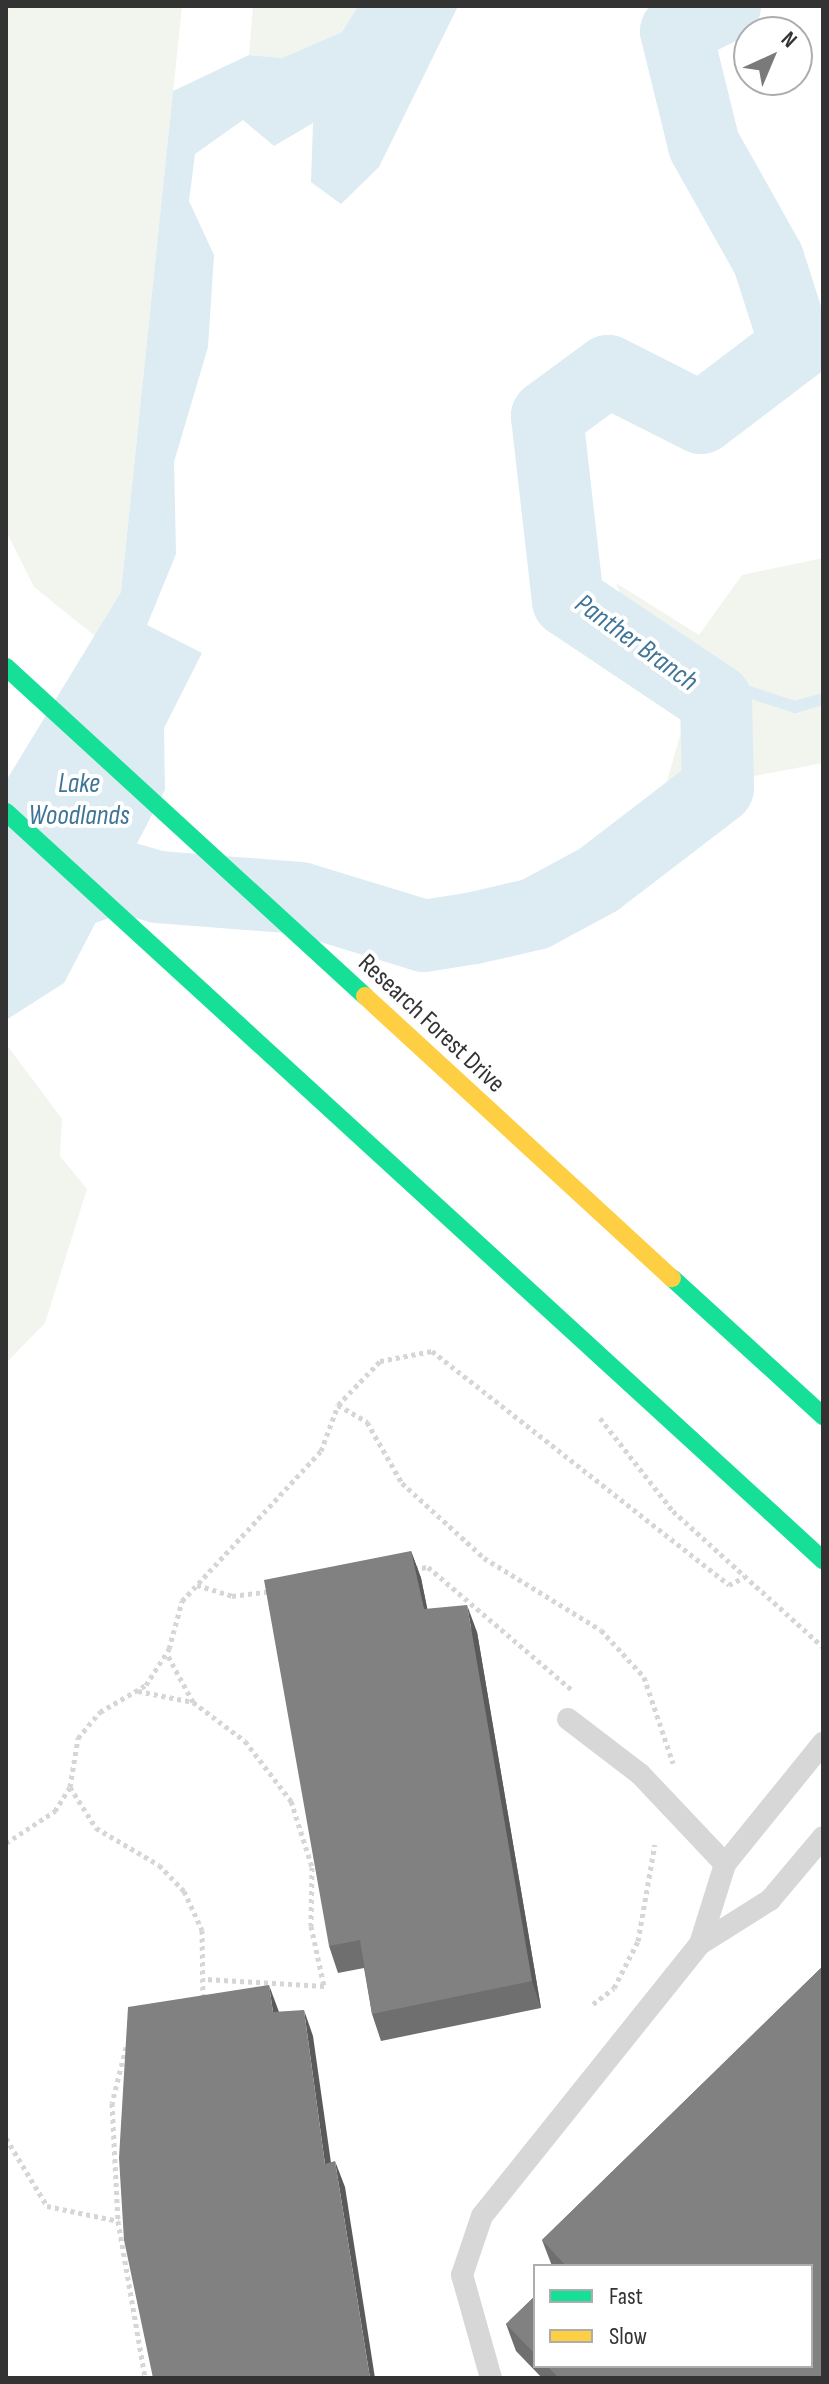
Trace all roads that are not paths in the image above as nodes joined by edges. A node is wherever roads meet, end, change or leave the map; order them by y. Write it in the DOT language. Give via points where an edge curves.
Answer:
graph roads {
  1 [pos="6,667"];
  2 [pos="6,812"];
  3 [pos="823,1416"];
  4 [pos="823,1560"];
  5 [pos="568,1719"];
  6 [pos="823,1743"];
  7 [pos="823,1837"];
  8 [pos="725,1864"];
  9 [pos="700,1944"];
  10 [pos="491,2378"];
  1 -- 3 [label="main road, Research Forest Drive"];
  2 -- 4 [label="main road" via="459,1233"];
  5 -- 8 [label="lane" via="640,1774"];
  6 -- 8 [label="lane"];
  7 -- 9 [label="lane" via="770,1900"];
  8 -- 9 [label="lane"];
  9 -- 10 [label="lane" via="482,2216 462,2275"];
}
